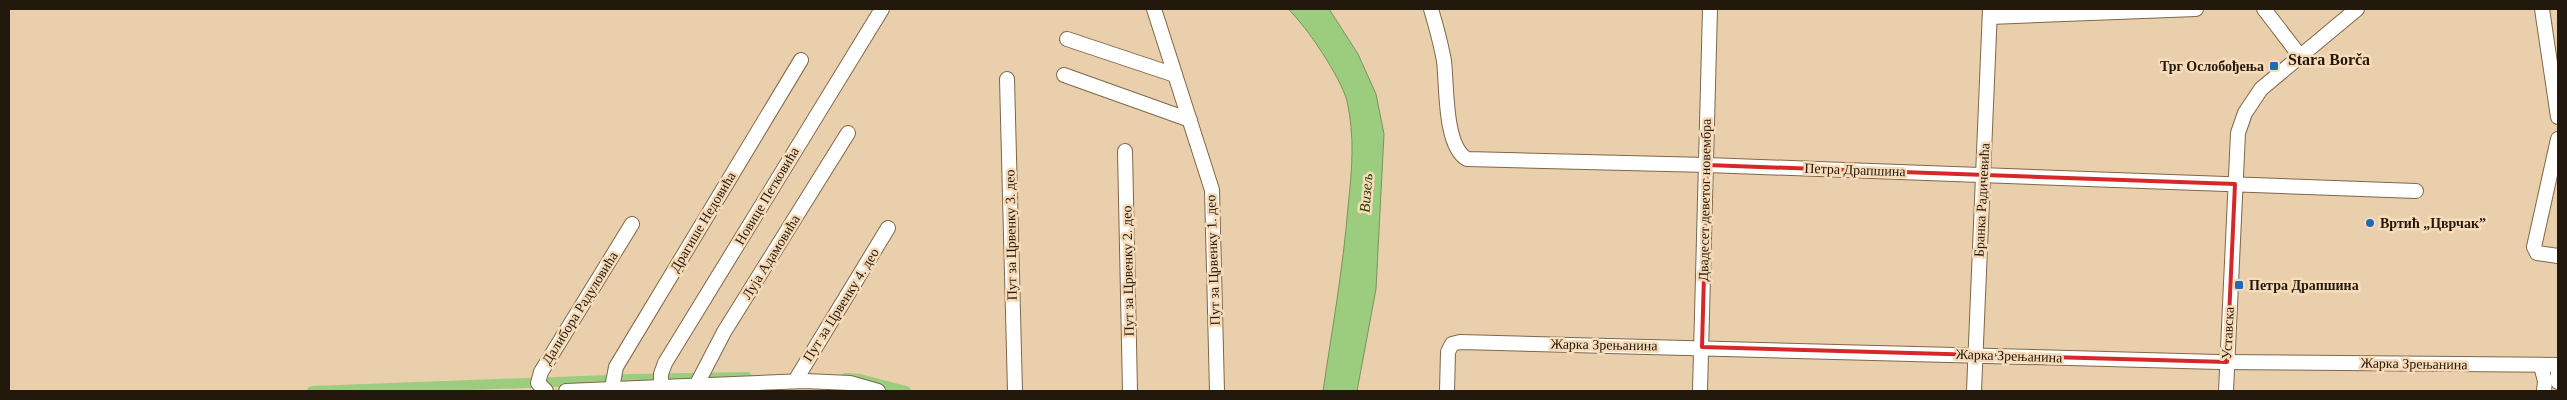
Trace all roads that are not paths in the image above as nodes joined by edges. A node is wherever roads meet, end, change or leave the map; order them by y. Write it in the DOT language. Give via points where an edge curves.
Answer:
graph roads {
  1 [pos="882,9"];
  2 [pos="1154,9"];
  3 [pos="1431,9"];
  4 [pos="1710,9"];
  5 [pos="2196,9"];
  6 [pos="2264,9"];
  7 [pos="2357,9"];
  8 [pos="2542,9"];
  9 [pos="1990,13"];
  10 [pos="1067,39"];
  11 [pos="2300,56"];
  12 [pos="801,60"];
  13 [pos="1175,74"];
  14 [pos="1064,75"];
  15 [pos="1007,79"];
  16 [pos="2558,116"];
  17 [pos="1190,120"];
  18 [pos="848,133"];
  19 [pos="2558,139"];
  20 [pos="1125,151"];
  21 [pos="1707,165"];
  22 [pos="1983,174"];
  23 [pos="2235,184"];
  24 [pos="2416,191"];
  25 [pos="632,224"];
  26 [pos="888,228"];
  27 [pos="2558,256"];
  28 [pos="1702,348"];
  29 [pos="1975,355"];
  30 [pos="2227,362"];
  31 [pos="2558,365"];
  32 [pos="2541,366"];
  33 [pos="795,381"];
  34 [pos="2553,381"];
  35 [pos="696,384"];
  36 [pos="816,386"];
  37 [pos="612,388"];
  38 [pos="652,388"];
  39 [pos="546,391"];
  40 [pos="566,391"];
  41 [pos="878,391"];
  42 [pos="1015,391"];
  43 [pos="1130,391"];
  44 [pos="1217,391"];
  45 [pos="1447,391"];
  46 [pos="1700,391"];
  47 [pos="1974,391"];
  48 [pos="2226,391"];
  1 -- 38 [label="street, Новице Петковића"];
  2 -- 13 [label="street, Пут за Црвенку 1. део"];
  3 -- 21 [label="street, Петра Драпшина" via="1444,63 1444,88 1456,149 1461,156 1473,159"];
  4 -- 21 [label="street, Двадесет деветог новембра"];
  5 -- 9 [label="street"];
  6 -- 11 [label="street"];
  7 -- 11 [label="street, Уставска"];
  8 -- 16 [label="street"];
  9 -- 22 [label="street, Бранка Радичевића"];
  10 -- 13 [label="street"];
  11 -- 23 [label="street, Уставска" via="2261,89 2245,113 2238,133"];
  12 -- 37 [label="street, Драгише Недовића" via="616,366"];
  13 -- 17 [label="street, Пут за Црвенку 1. део"];
  14 -- 17 [label="street"];
  15 -- 42 [label="street, Пут за Црвенку 3. део"];
  17 -- 44 [label="street, Пут за Црвенку 1. део" via="1212,190"];
  18 -- 35 [label="street, Луја Адамовића" via="724,332"];
  19 -- 27 [label="street" via="2534,247 2537,253"];
  20 -- 43 [label="street, Пут за Црвенку 2. део"];
  21 -- 22 [label="street, Петра Драпшина"];
  21 -- 28 [label="street, Двадесет деветог новембра"];
  22 -- 23 [label="street, Петра Драпшина"];
  22 -- 29 [label="street, Бранка Радичевића"];
  23 -- 24 [label="street, Петра Драпшина"];
  23 -- 30 [label="street, Уставска"];
  25 -- 39 [label="street, Далибора Радуловића" via="541,372 538,383"];
  26 -- 33 [label="street, Пут за Црвенку 4. део"];
  28 -- 29 [label="street, Жарка Зрењанина"];
  28 -- 45 [label="street, Жарка Зрењанина" via="1460,342 1452,344 1448,352"];
  28 -- 46 [label="street, Двадесет деветог новембра"];
  29 -- 30 [label="street, Жарка Зрењанина"];
  29 -- 47 [label="street, Бранка Радичевића"];
  30 -- 32 [label="street, Жарка Зрењанина"];
  30 -- 48 [label="street, Уставска"];
  31 -- 32 [label="street, Жарка Зрењанина"];
  32 -- 34 [label="street"];
  33 -- 35 [label="street"];
  33 -- 36 [label="street"];
  35 -- 38 [label="street"];
  36 -- 41 [label="street" via="850,382"];
  37 -- 38 [label="street"];
  37 -- 40 [label="street"];
}
